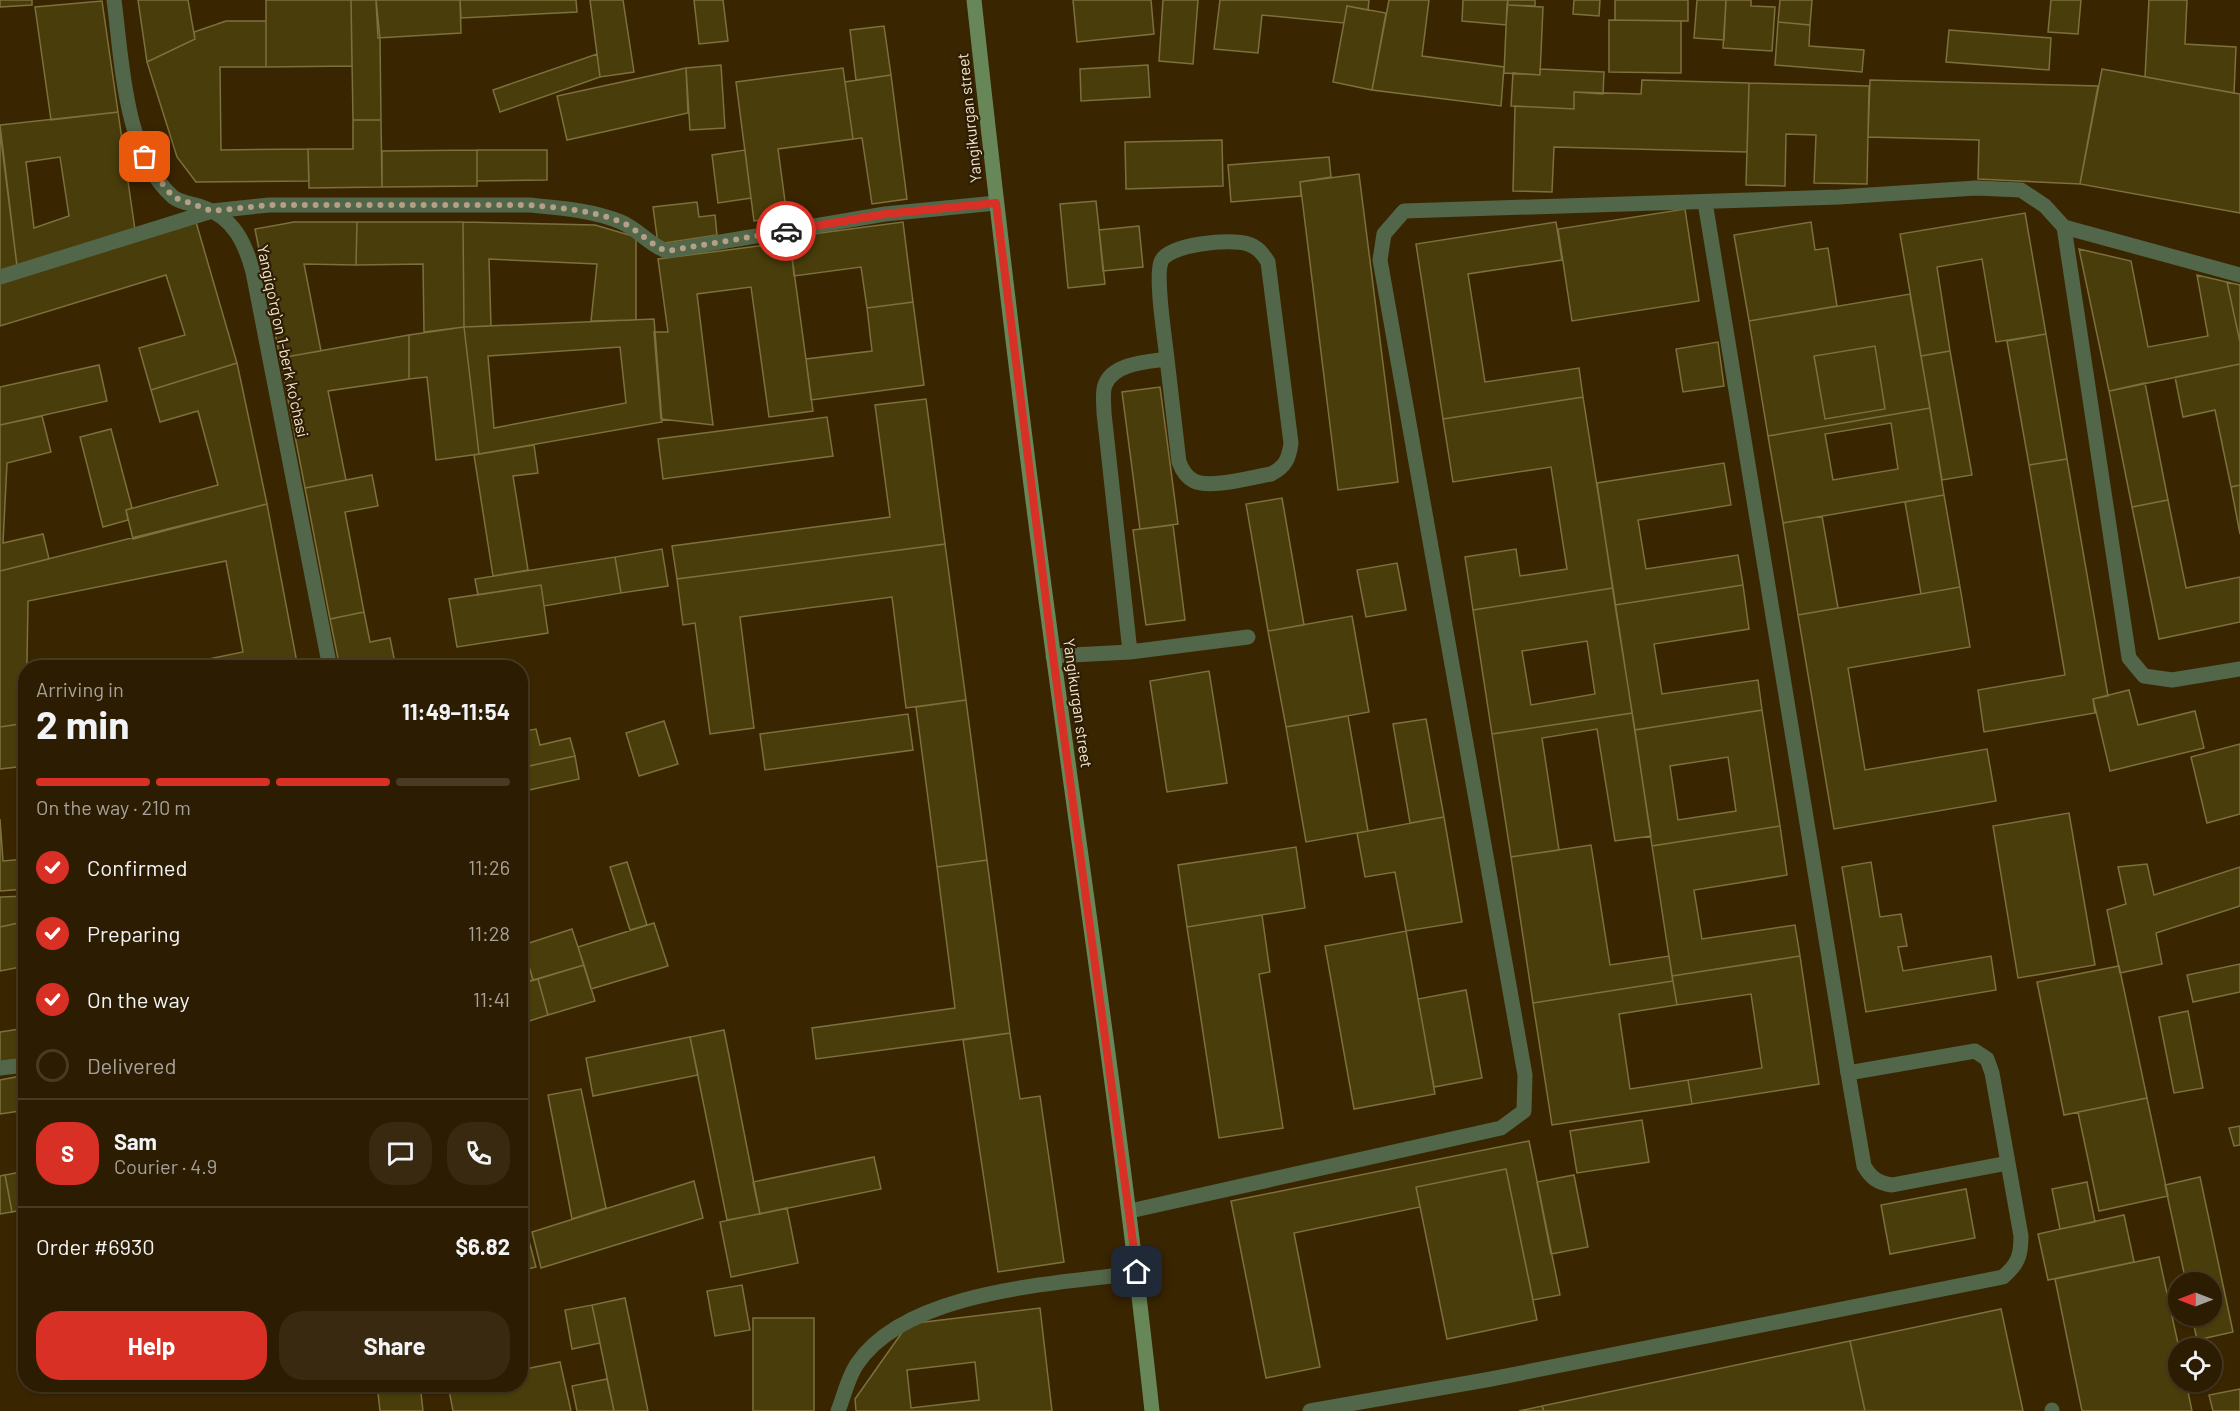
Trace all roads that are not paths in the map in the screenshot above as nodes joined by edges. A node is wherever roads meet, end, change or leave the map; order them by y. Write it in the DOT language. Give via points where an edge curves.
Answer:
graph roads {
  1 [pos="114,0"];
  2 [pos="974,0"];
  3 [pos="1705,202"];
  4 [pos="996,203"];
  5 [pos="212,211"];
  6 [pos="2064,227"];
  7 [pos="2240,275"];
  8 [pos="0,277"];
  9 [pos="1167,359"];
  10 [pos="1248,637"];
  11 [pos="1130,652"];
  12 [pos="1053,656"];
  13 [pos="328,660"];
  14 [pos="2240,669"];
  15 [pos="18,1066"];
  16 [pos="0,1068"];
  17 [pos="1848,1073"];
  18 [pos="2008,1163"];
  19 [pos="1130,1210"];
  20 [pos="1137,1272"];
  21 [pos="838,1411"];
  22 [pos="1152,1411"];
  23 [pos="1310,1411"];
  1 -- 5 [label="street, Yangiqoʻrgʻon 1-berk koʻchasi" via="137,141 153,172 173,197"];
  2 -- 4 [label="street, Yangikurgan street"];
  3 -- 6 [label="street" via="1976,188 2021,190 2045,206"];
  3 -- 17 [label="street"];
  3 -- 19 [label="street" via="1404,211 1384,234 1380,260 1525,1075 1524,1111 1501,1128"];
  4 -- 5 [label="street" via="885,214 667,251 621,222 564,208 530,205 269,205"];
  4 -- 12 [label="street, Yangikurgan street"];
  5 -- 8 [label="street"];
  5 -- 13 [label="street, Yangiqoʻrgʻon 1-berk koʻchasi" via="232,226 245,244 253,272"];
  6 -- 7 [label="street"];
  6 -- 14 [label="street" via="2130,658 2144,676 2172,680"];
  9 -- 9 [label="street" via="1179,462 1184,474 1207,484 1280,470 1288,459 1291,443 1268,262 1259,249 1247,243 1182,247 1170,251 1161,261"];
  9 -- 11 [label="street" via="1130,365 1112,374 1104,386"];
  10 -- 11 [label="street"];
  11 -- 12 [label="street"];
  12 -- 19 [label="street, Yangikurgan street"];
  15 -- 16 [label="street"];
  17 -- 18 [label="street" via="1864,1166 1880,1183 1892,1185"];
  17 -- 18 [label="street" via="1976,1051 1987,1059 1992,1073"];
  18 -- 23 [label="street" via="2021,1255 2016,1266 2002,1277"];
  19 -- 20 [label="street, Yangikurgan street"];
  20 -- 21 [label="street" via="1020,1288 920,1314 890,1331 857,1365"];
  20 -- 22 [label="street, Yangikurgan street"];
}
